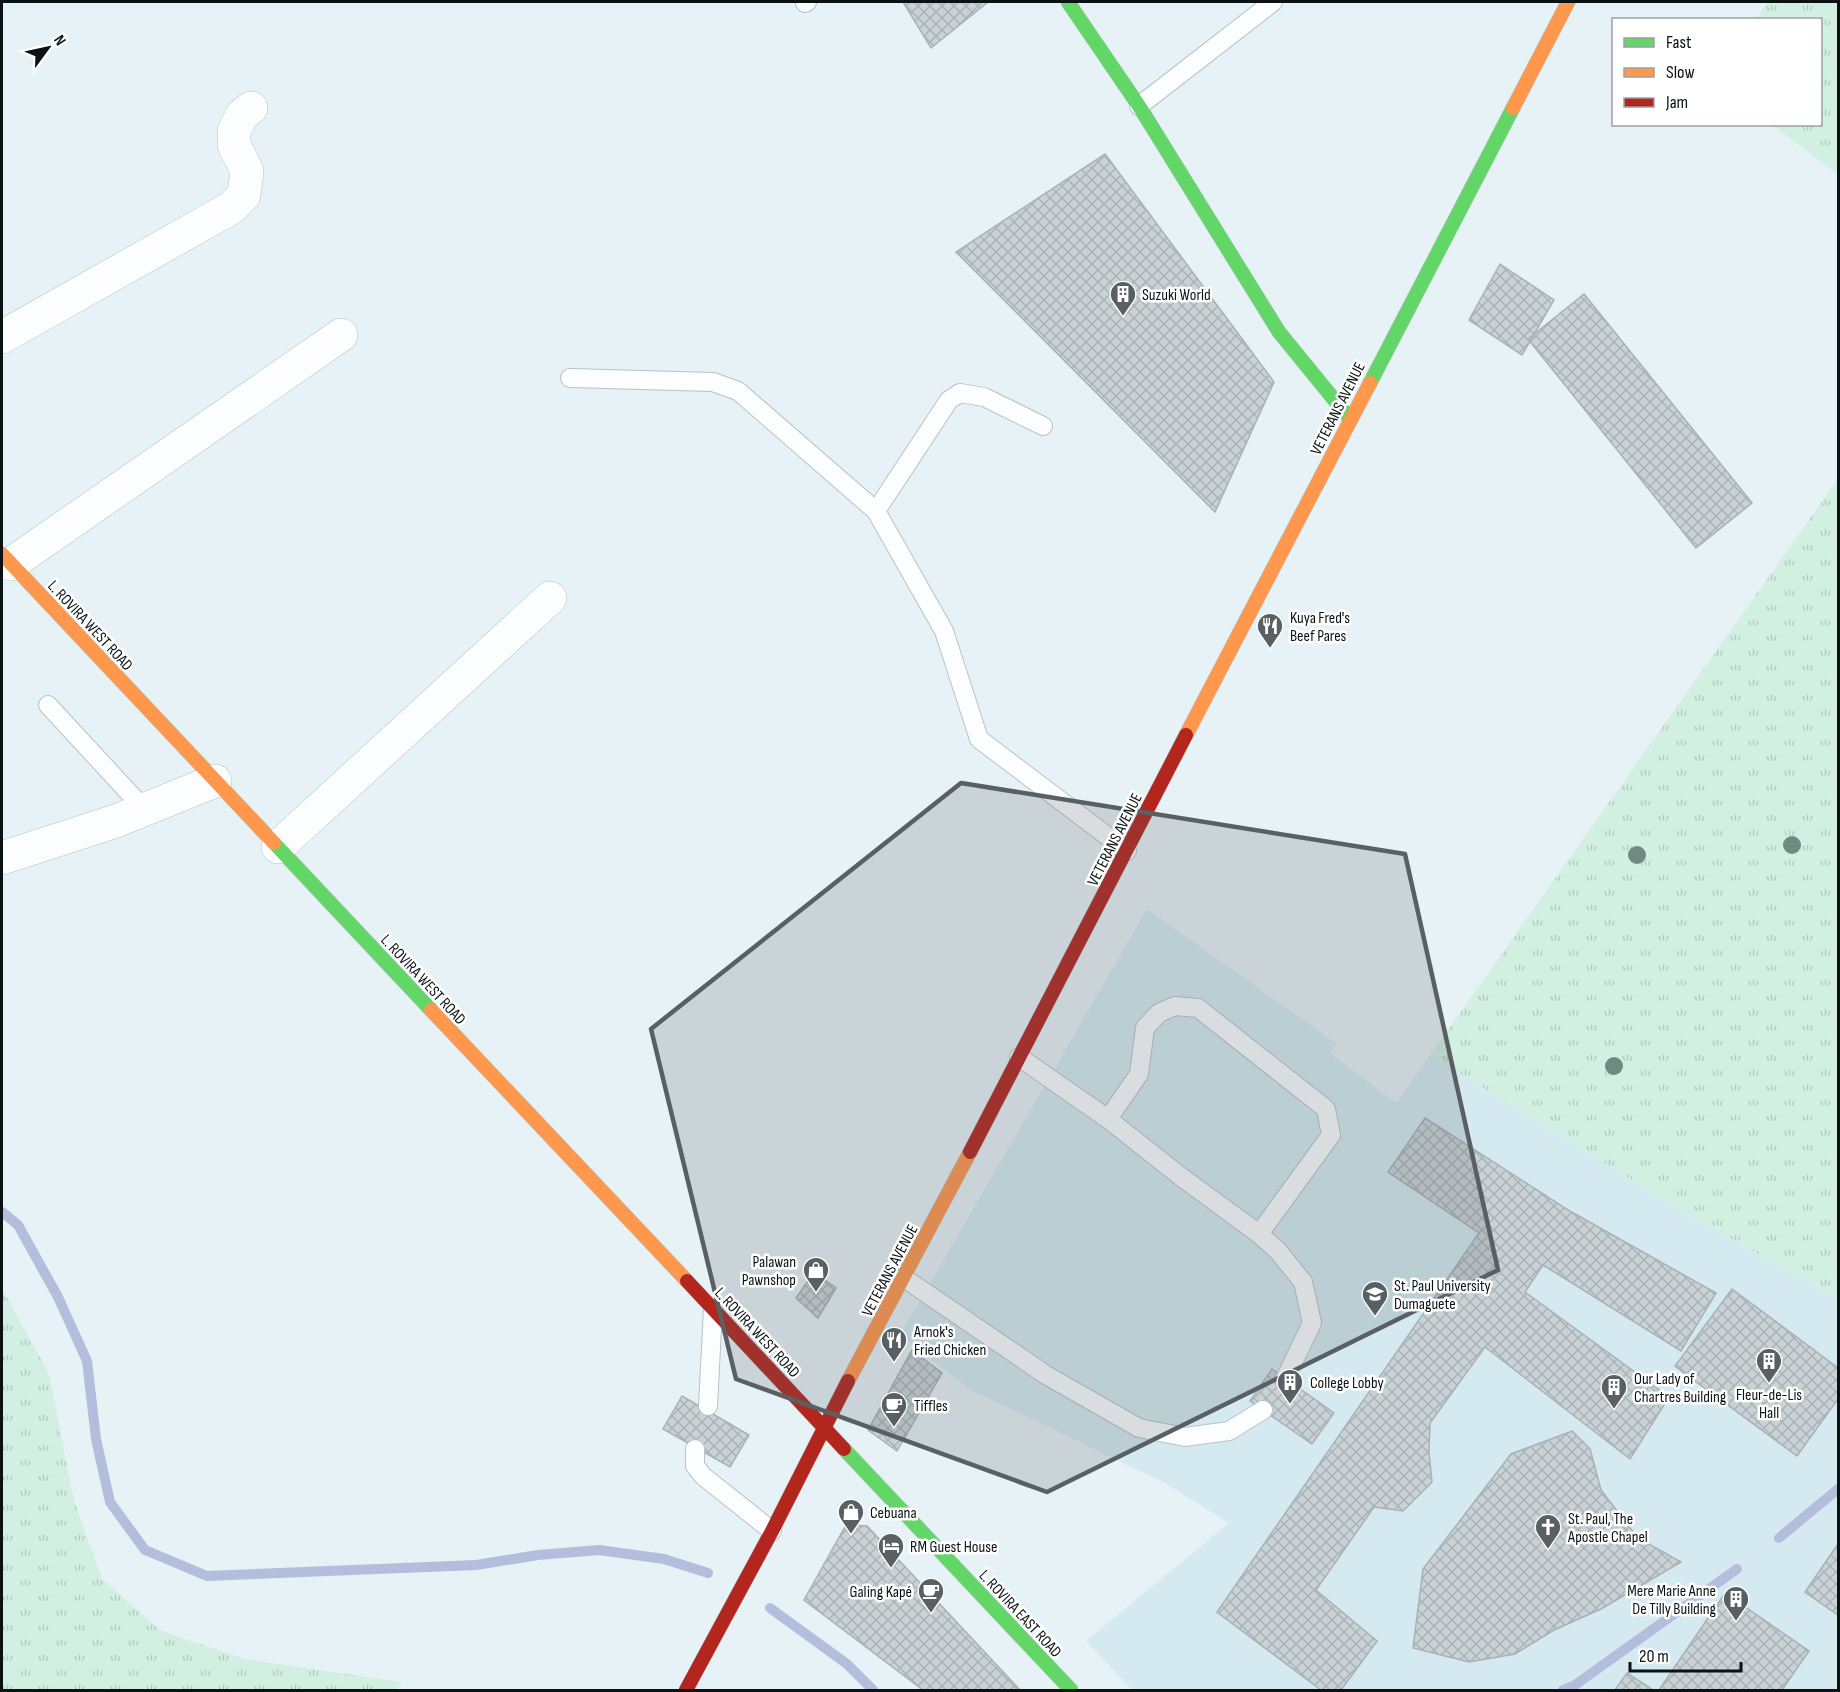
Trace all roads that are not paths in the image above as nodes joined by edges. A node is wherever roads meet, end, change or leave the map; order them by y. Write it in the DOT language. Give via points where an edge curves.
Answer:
graph roads {
  1 [pos="1068,2"];
  2 [pos="1273,2"];
  3 [pos="1568,2"];
  4 [pos="1139,106"];
  5 [pos="251,108"];
  6 [pos="341,335"];
  7 [pos="2,337"];
  8 [pos="570,378"];
  9 [pos="1350,419"];
  10 [pos="1043,426"];
  11 [pos="876,511"];
  12 [pos="6,559"];
  13 [pos="550,598"];
  14 [pos="48,705"];
  15 [pos="215,781"];
  16 [pos="145,810"];
  17 [pos="278,847"];
  18 [pos="1127,851"];
  19 [pos="2,858"];
  20 [pos="1019,1057"];
  21 [pos="1108,1119"];
  22 [pos="1259,1234"];
  23 [pos="904,1278"];
  24 [pos="713,1309"];
  25 [pos="1285,1379"];
  26 [pos="708,1406"];
  27 [pos="1263,1410"];
  28 [pos="824,1425"];
  29 [pos="695,1449"];
  30 [pos="772,1531"];
  31 [pos="686,1690"];
  32 [pos="1071,1690"];
  1 -- 4 [label="main road"];
  2 -- 4 [label="lane"];
  3 -- 9 [label="main road, VETERANS AVENUE"];
  4 -- 9 [label="main road" via="1279,332"];
  5 -- 7 [label="street" via="242,115 234,131 234,145 247,171 244,195 231,208"];
  6 -- 12 [label="street"];
  8 -- 11 [label="lane" via="713,382 738,392"];
  9 -- 18 [label="main road, VETERANS AVENUE"];
  10 -- 11 [label="lane" via="984,397 960,393 949,400"];
  11 -- 18 [label="lane" via="944,631 979,739"];
  12 -- 15 [label="main road, L. ROVIRA WEST ROAD"];
  13 -- 17 [label="street"];
  14 -- 16 [label="lane"];
  15 -- 16 [label="street"];
  15 -- 17 [label="main road, L. ROVIRA WEST ROAD"];
  16 -- 19 [label="street"];
  17 -- 24 [label="main road, L. ROVIRA WEST ROAD"];
  18 -- 20 [label="main road, VETERANS AVENUE"];
  20 -- 21 [label="lane"];
  20 -- 23 [label="main road, VETERANS AVENUE"];
  21 -- 22 [label="lane"];
  21 -- 22 [label="lane" via="1139,1074 1145,1028 1159,1013 1175,1006 1198,1008 1326,1109 1331,1135"];
  22 -- 25 [label="lane" via="1303,1282 1312,1323"];
  23 -- 27 [label="lane" via="1046,1375 1139,1428 1185,1437 1229,1431"];
  23 -- 28 [label="main road, VETERANS AVENUE"];
  24 -- 26 [label="lane"];
  24 -- 28 [label="main road, L. ROVIRA WEST ROAD"];
  28 -- 30 [label="main road, VETERANS AVENUE"];
  28 -- 32 [label="main road, L. ROVIRA EAST ROAD"];
  29 -- 30 [label="lane" via="695,1466 703,1476"];
  30 -- 31 [label="main road, VETERANS AVENUE"];
}
